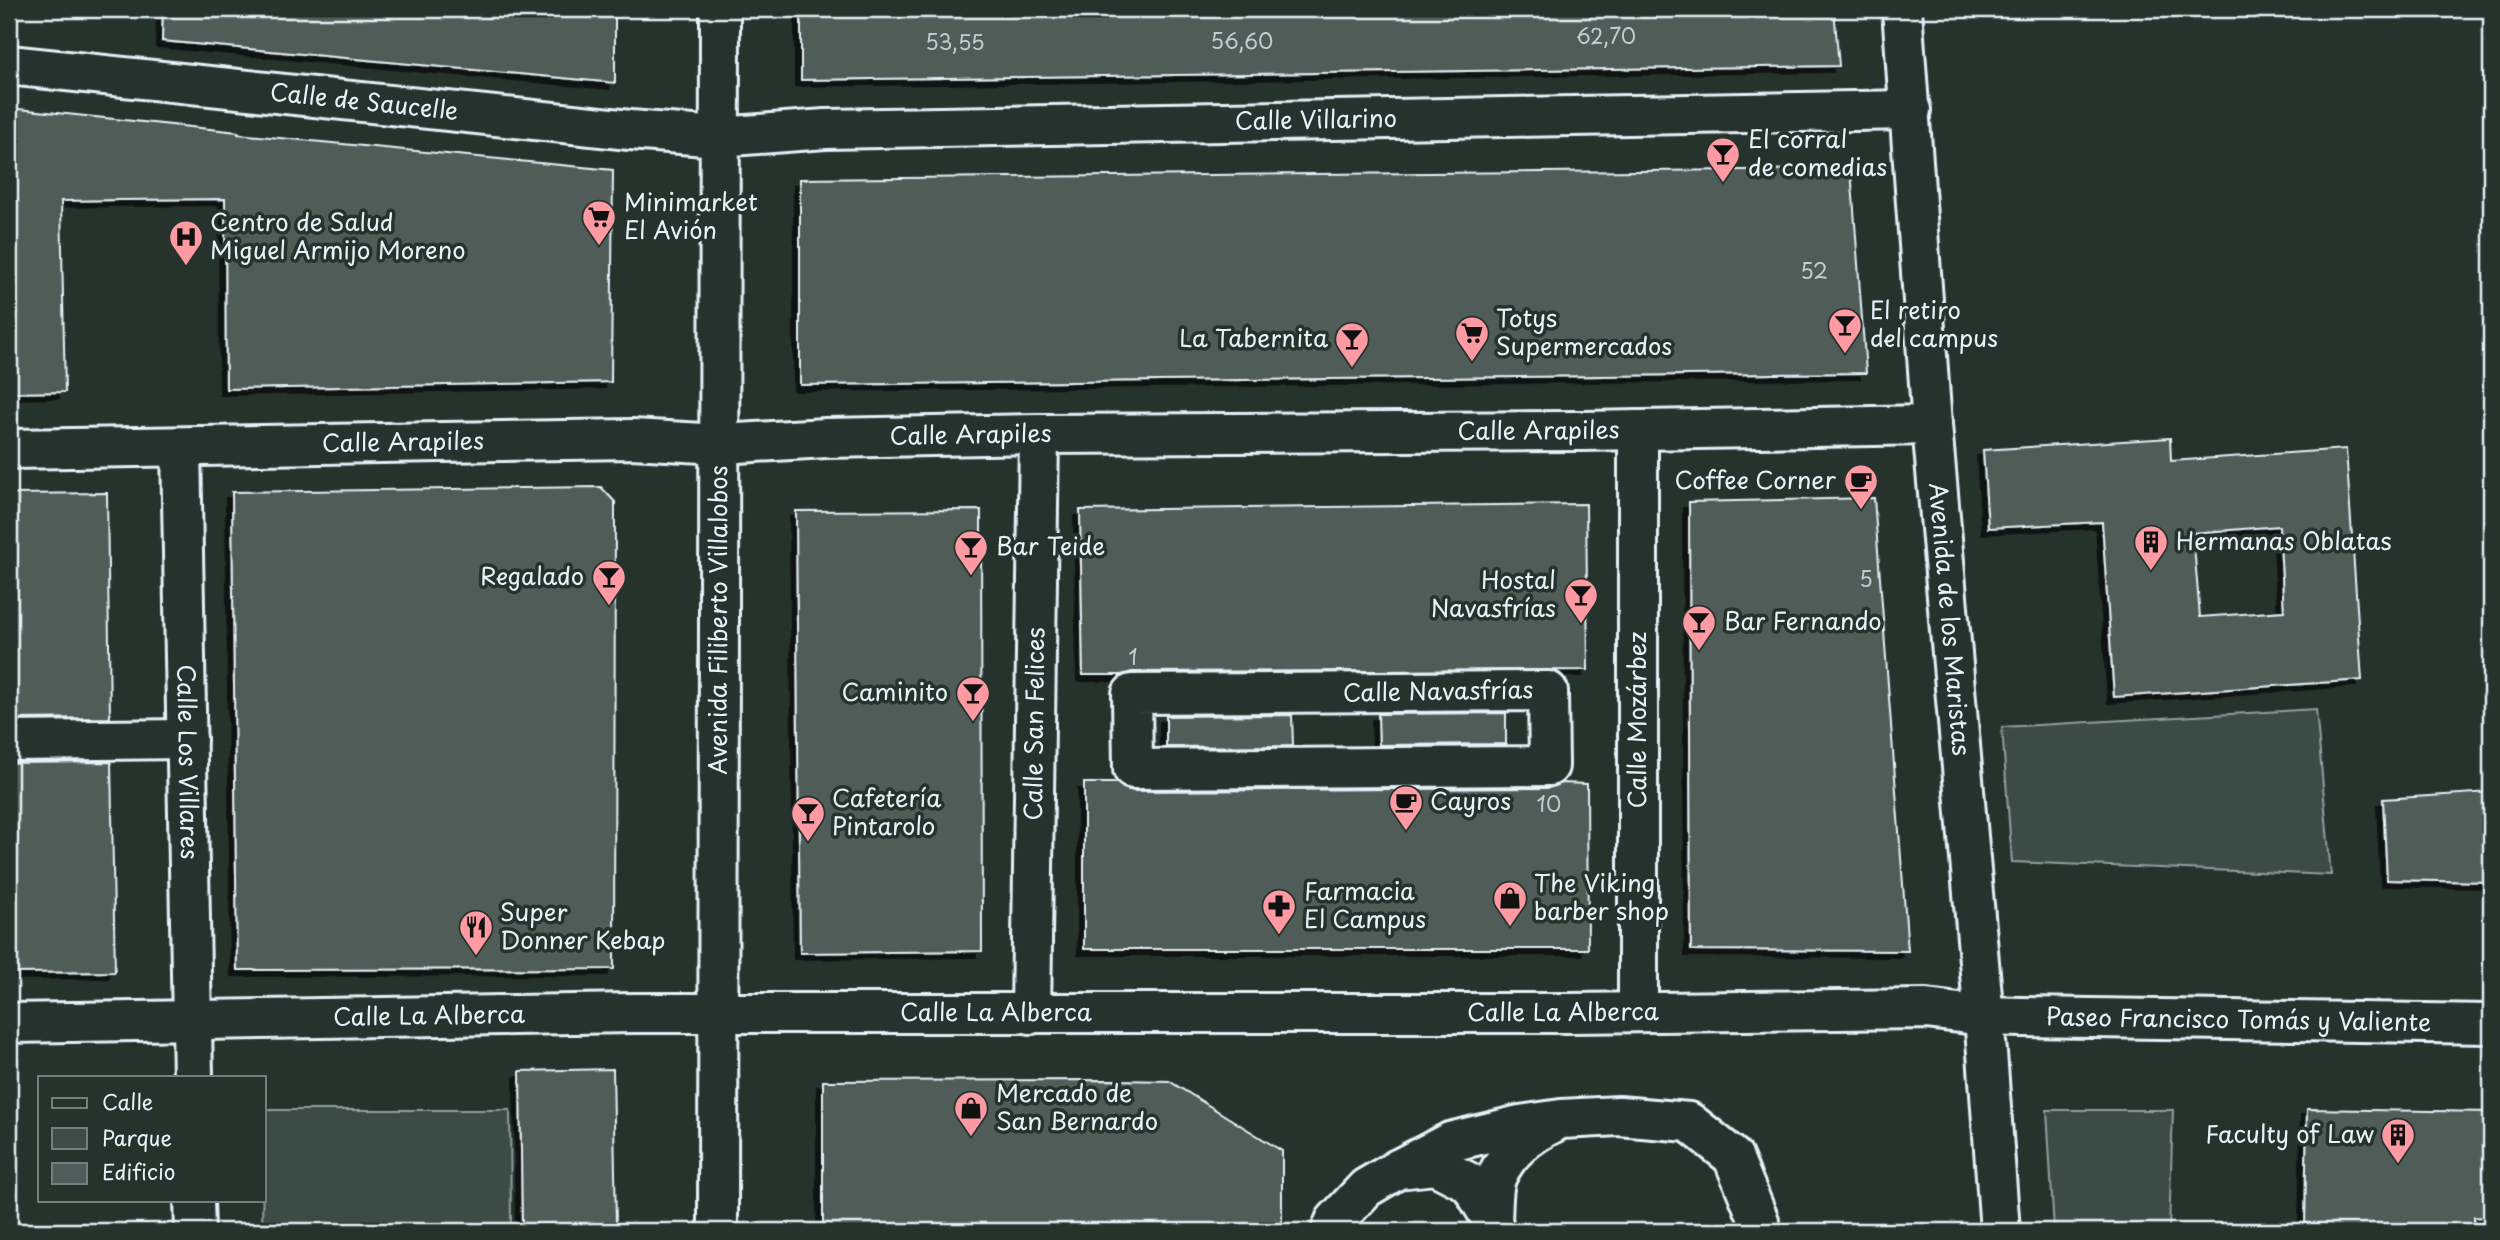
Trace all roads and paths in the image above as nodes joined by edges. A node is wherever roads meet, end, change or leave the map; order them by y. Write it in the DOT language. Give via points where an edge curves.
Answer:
graph roads {
  1 [pos="720,9"];
  2 [pos="1902,9"];
  3 [pos="9,65"];
  4 [pos="1911,110"];
  5 [pos="719,137"];
  6 [pos="1932,425"];
  7 [pos="1638,430"];
  8 [pos="1039,434"];
  9 [pos="721,444"];
  10 [pos="181,447"];
  11 [pos="9,449"];
  12 [pos="1133,732"];
  13 [pos="187,739"];
  14 [pos="9,741"];
  15 [pos="1638,1011"];
  16 [pos="719,1014"];
  17 [pos="1031,1014"];
  18 [pos="1984,1016"];
  19 [pos="192,1021"];
  20 [pos="9,1023"];
  21 [pos="2491,1024"];
  22 [pos="193,1076"];
  23 [pos="1561,1119"];
  24 [pos="1398,1169"];
  25 [pos="194,1202"];
  26 [pos="1494,1226"];
  27 [pos="195,1231"];
  28 [pos="718,1231"];
  29 [pos="1331,1231"];
  30 [pos="1759,1231"];
  31 [pos="2000,1231"];
  1 -- 5 [label="street, Avenida Filiberto Villalobos"];
  2 -- 4 [label="street, Avenida de los Maristas"];
  3 -- 5 [label="street, Calle de Saucelle"];
  4 -- 5 [label="street, Calle Villarino" via="825,129"];
  4 -- 6 [label="street, Avenida de los Maristas"];
  5 -- 9 [label="street, Avenida Filiberto Villalobos"];
  6 -- 7 [label="street, Calle Arapiles"];
  6 -- 18 [label="street, Avenida de los Maristas"];
  7 -- 8 [label="street, Calle Arapiles"];
  7 -- 15 [label="street, Calle Mozárbez"];
  8 -- 9 [label="street, Calle Arapiles"];
  8 -- 17 [label="street, Calle San Felices"];
  9 -- 10 [label="street, Calle Arapiles" via="632,439"];
  9 -- 16 [label="street, Avenida Filiberto Villalobos"];
  10 -- 11 [label="street, Calle Arapiles"];
  10 -- 13 [label="street, Calle Los Villares"];
  12 -- 12 [label="street, Calle Navasfrías" via="1133,769 1549,765 1548,691 1132,694"];
  13 -- 14 [label="street"];
  13 -- 19 [label="street, Calle Los Villares"];
  15 -- 17 [label="street, Calle La Alberca"];
  15 -- 18 [label="street, Calle La Alberca" via="1926,1009"];
  16 -- 17 [label="street, Calle La Alberca"];
  16 -- 19 [label="street, Calle La Alberca"];
  16 -- 28 [label="street, Avenida Filiberto Villalobos"];
  18 -- 21 [label="street, Paseo Francisco Tomás y Valiente"];
  18 -- 31 [label="street, Avenida de los Maristas"];
  19 -- 20 [label="street, Calle La Alberca"];
  19 -- 22 [label="street, Calle Los Villares"];
  23 -- 24 [label="street" via="1450,1142"];
  23 -- 26 [label="street" via="1531,1134 1496,1178"];
  23 -- 30 [label="street" via="1619,1116 1689,1122 1734,1157"];
  24 -- 26 [label="street" via="1435,1165 1470,1183"];
  24 -- 29 [label="street" via="1366,1188"];
  25 -- 27 [label="street"];
}
